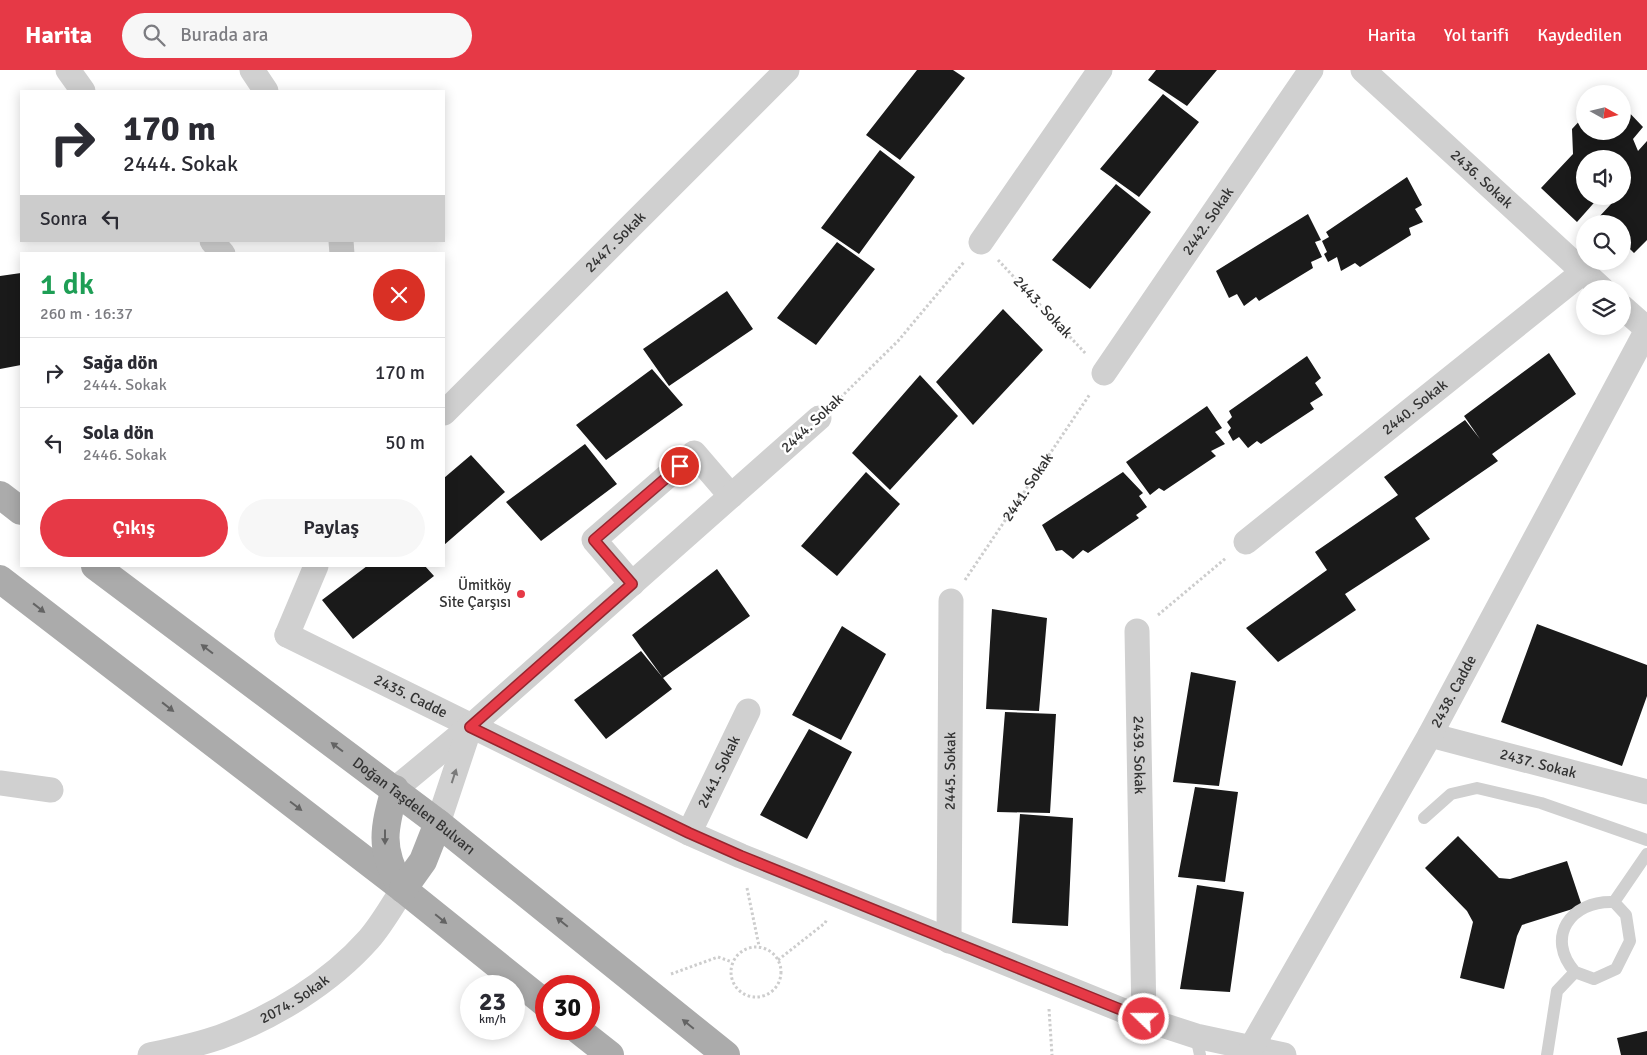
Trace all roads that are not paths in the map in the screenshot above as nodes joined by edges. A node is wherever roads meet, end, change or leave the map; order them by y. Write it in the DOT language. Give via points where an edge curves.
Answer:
graph roads {
  1 [pos="68,70"];
  2 [pos="252,70"];
  3 [pos="787,70"];
  4 [pos="1100,70"];
  5 [pos="1311,70"];
  6 [pos="1363,70"];
  7 [pos="82,90"];
  8 [pos="265,90"];
  9 [pos="213,242"];
  10 [pos="981,242"];
  11 [pos="221,252"];
  12 [pos="1583,272"];
  13 [pos="1592,280"];
  14 [pos="1631,315"];
  15 [pos="1647,330"];
  16 [pos="1104,372"];
  17 [pos="445,412"];
  18 [pos="819,418"];
  19 [pos="0,495"];
  20 [pos="731,496"];
  21 [pos="20,510"];
  22 [pos="1246,542"];
  23 [pos="96,567"];
  24 [pos="300,567"];
  25 [pos="316,567"];
  26 [pos="0,579"];
  27 [pos="632,584"];
  28 [pos="951,601"];
  29 [pos="1137,631"];
  30 [pos="287,635"];
  31 [pos="748,711"];
  32 [pos="470,727"];
  33 [pos="1430,735"];
  34 [pos="0,783"];
  35 [pos="395,789"];
  36 [pos="51,790"];
  37 [pos="1647,792"];
  38 [pos="1424,818"];
  39 [pos="438,823"];
  40 [pos="689,833"];
  41 [pos="1647,840"];
  42 [pos="1647,854"];
  43 [pos="1643,869"];
  44 [pos="402,888"];
  45 [pos="1614,902"];
  46 [pos="949,941"];
  47 [pos="1575,972"];
  48 [pos="535,995"];
  49 [pos="1144,1019"];
  50 [pos="591,1040"];
  51 [pos="1198,1045"];
  52 [pos="1251,1048"];
  53 [pos="150,1055"];
  54 [pos="610,1055"];
  55 [pos="726,1055"];
  56 [pos="1284,1055"];
  57 [pos="1547,1055"];
  1 -- 7 [label="street"];
  2 -- 8 [label="street"];
  3 -- 17 [label="street, 2447. Sokak"];
  4 -- 10 [label="street"];
  5 -- 16 [label="street, 2442. Sokak"];
  6 -- 12 [label="street, 2436. Sokak"];
  9 -- 11 [label="street"];
  12 -- 13 [label="street, 2436. Sokak"];
  12 -- 22 [label="street, 2440. Sokak"];
  14 -- 15 [label="street"];
  15 -- 33 [label="street, 2438. Cadde"];
  18 -- 20 [label="street, 2444. Sokak"];
  19 -- 21 [label="main road"];
  20 -- 27 [label="street, 2444. Sokak"];
  20 -- 27 [label="street" via="694,453 594,540"];
  35 -- 23 [label="main road, Doğan Taşdelen Bulvarı, one-way"];
  24 -- 30 [label="street"];
  25 -- 30 [label="street"];
  26 -- 44 [label="main road, one-way"];
  27 -- 32 [label="street, 2444. Sokak"];
  28 -- 46 [label="street, 2445. Sokak"];
  29 -- 49 [label="street, 2439. Sokak"];
  30 -- 32 [label="street, 2435. Cadde"];
  31 -- 40 [label="street, 2441. Sokak"];
  32 -- 35 [label="street, 2444. Sokak"];
  39 -- 32 [label="street, one-way"];
  32 -- 40 [label="street, 2435. Cadde"];
  33 -- 37 [label="street, 2437. Sokak"];
  33 -- 52 [label="street, 2438. Cadde"];
  34 -- 36 [label="street"];
  35 -- 39 [label="main road, Doğan Taşdelen Bulvarı"];
  35 -- 44 [label="main road, one-way" via="385,826 385,846 390,867"];
  38 -- 41 [label="lane" via="1451,794 1477,788 1542,803"];
  39 -- 44 [label="main road" via="424,861"];
  55 -- 39 [label="main road, Doğan Taşdelen Bulvarı, one-way"];
  40 -- 46 [label="street, 2435. Cadde"];
  42 -- 43 [label="lane"];
  43 -- 45 [label="lane"];
  44 -- 48 [label="main road, one-way"];
  44 -- 53 [label="street, 2074. Sokak" via="369,939 305,993 233,1032"];
  45 -- 47 [label="lane" via="1596,901 1575,911 1562,934 1565,961"];
  45 -- 47 [label="lane" via="1626,915 1630,941 1616,970 1594,979"];
  46 -- 49 [label="street, 2435. Cadde"];
  47 -- 57 [label="lane" via="1557,991"];
  49 -- 51 [label="street, 2435. Cadde"];
  50 -- 54 [label="main road"];
  51 -- 52 [label="street, 2435. Cadde"];
  52 -- 56 [label="street, 2435. Cadde"];
}
